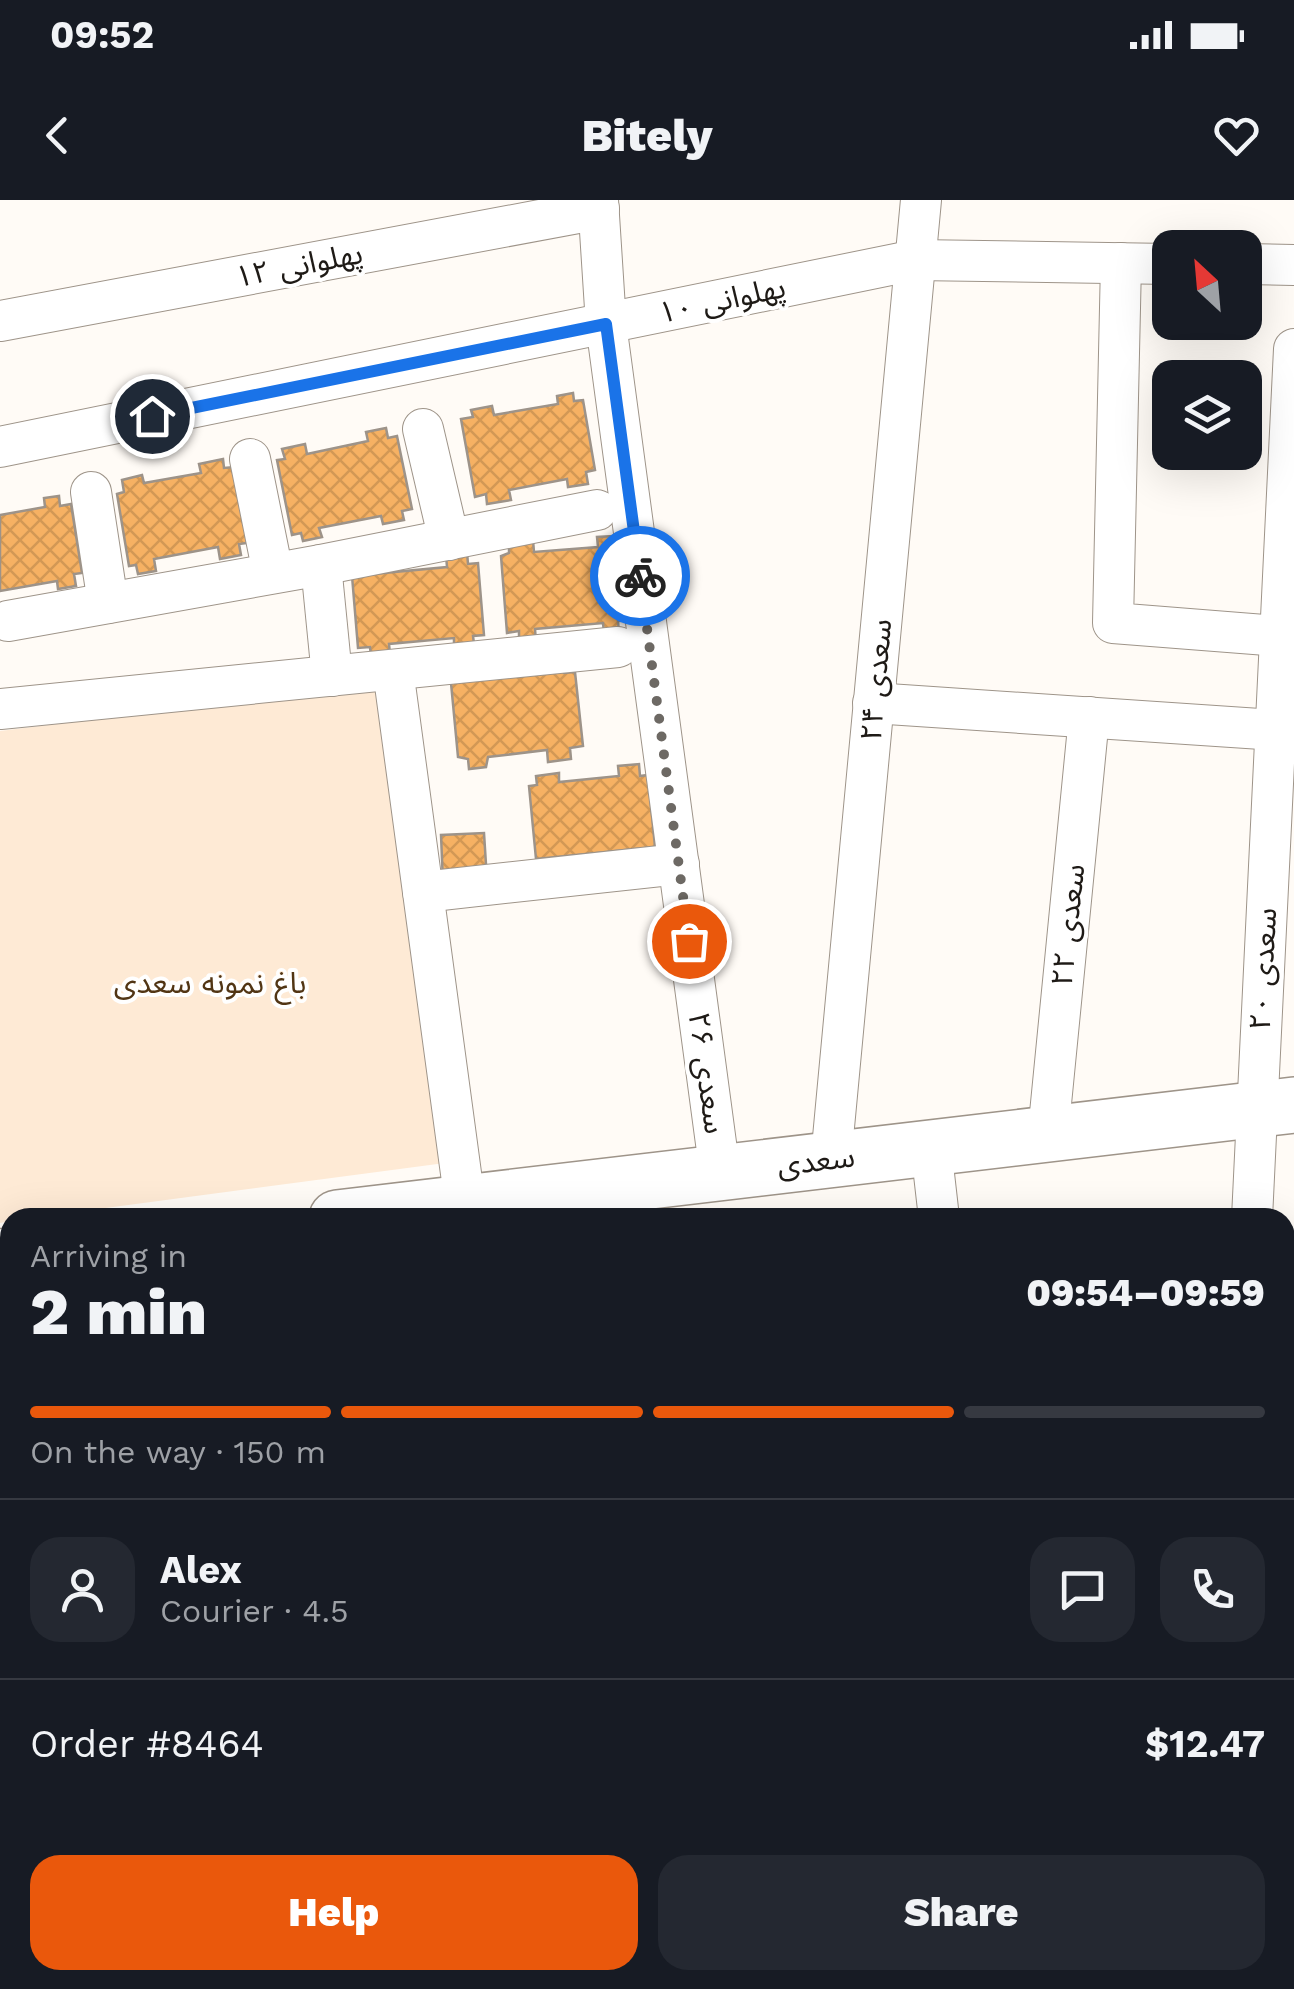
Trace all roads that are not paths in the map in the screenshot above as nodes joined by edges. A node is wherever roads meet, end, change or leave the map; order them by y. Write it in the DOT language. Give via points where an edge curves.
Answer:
graph roads {
  1 [pos="921,200"];
  2 [pos="598,204"];
  3 [pos="914,260"];
  4 [pos="1121,263"];
  5 [pos="1152,264"];
  6 [pos="1262,264"];
  7 [pos="1294,265"];
  8 [pos="0,321"];
  9 [pos="606,324"];
  10 [pos="1294,349"];
  11 [pos="423,429"];
  12 [pos="0,447"];
  13 [pos="250,459"];
  14 [pos="92,492"];
  15 [pos="596,510"];
  16 [pos="449,540"];
  17 [pos="322,565"];
  18 [pos="273,573"];
  19 [pos="108,603"];
  20 [pos="8,621"];
  21 [pos="1279,636"];
  22 [pos="618,648"];
  23 [pos="393,670"];
  24 [pos="332,676"];
  25 [pos="874,703"];
  26 [pos="0,709"];
  27 [pos="1088,717"];
  28 [pos="1275,730"];
  29 [pos="679,864"];
  30 [pos="423,892"];
  31 [pos="1275,1107"];
  32 [pos="1048,1134"];
  33 [pos="931,1148"];
  34 [pos="831,1159"];
  35 [pos="720,1172"];
  36 [pos="464,1202"];
  37 [pos="597,1202"];
  38 [pos="416,1208"];
  39 [pos="938,1208"];
  40 [pos="1254,1208"];
  1 -- 3 [label="street, سعدی ۲۴"];
  2 -- 8 [label="street, پهلوانی ۱۲"];
  2 -- 9 [label="street, سعدی ۲۶"];
  3 -- 4 [label="street, پهلوانی ۱۰"];
  3 -- 9 [label="street, پهلوانی ۱۰"];
  3 -- 25 [label="street, سعدی ۲۴"];
  4 -- 5 [label="street, پهلوانی ۱۰"];
  4 -- 21 [label="street" via="1113,624"];
  6 -- 7 [label="street"];
  9 -- 12 [label="street, پهلوانی ۱۰"];
  9 -- 29 [label="street, سعدی ۲۶"];
  10 -- 21 [label="street, سعدی ۲۰"];
  11 -- 16 [label="street"];
  13 -- 18 [label="street"];
  14 -- 19 [label="street"];
  15 -- 16 [label="street"];
  16 -- 17 [label="street"];
  17 -- 18 [label="street"];
  17 -- 24 [label="street"];
  18 -- 19 [label="street"];
  19 -- 20 [label="street"];
  21 -- 28 [label="street, سعدی ۲۰"];
  22 -- 23 [label="street"];
  23 -- 24 [label="street"];
  23 -- 30 [label="street"];
  24 -- 26 [label="street"];
  25 -- 27 [label="street"];
  25 -- 34 [label="street, سعدی ۲۴"];
  27 -- 28 [label="street"];
  27 -- 32 [label="street, سعدی ۲۲"];
  28 -- 31 [label="street, سعدی ۲۰"];
  29 -- 30 [label="street"];
  29 -- 35 [label="street, سعدی ۲۶"];
  30 -- 36 [label="street"];
  31 -- 32 [label="main road, سعدی"];
  31 -- 40 [label="street, سعدی ۲۰"];
  32 -- 33 [label="main road, سعدی"];
  33 -- 34 [label="main road, سعدی"];
  33 -- 39 [label="street"];
  34 -- 35 [label="main road, سعدی"];
  35 -- 37 [label="main road, سعدی"];
  36 -- 37 [label="main road, سعدی"];
  36 -- 38 [label="main road, سعدی"];
}
